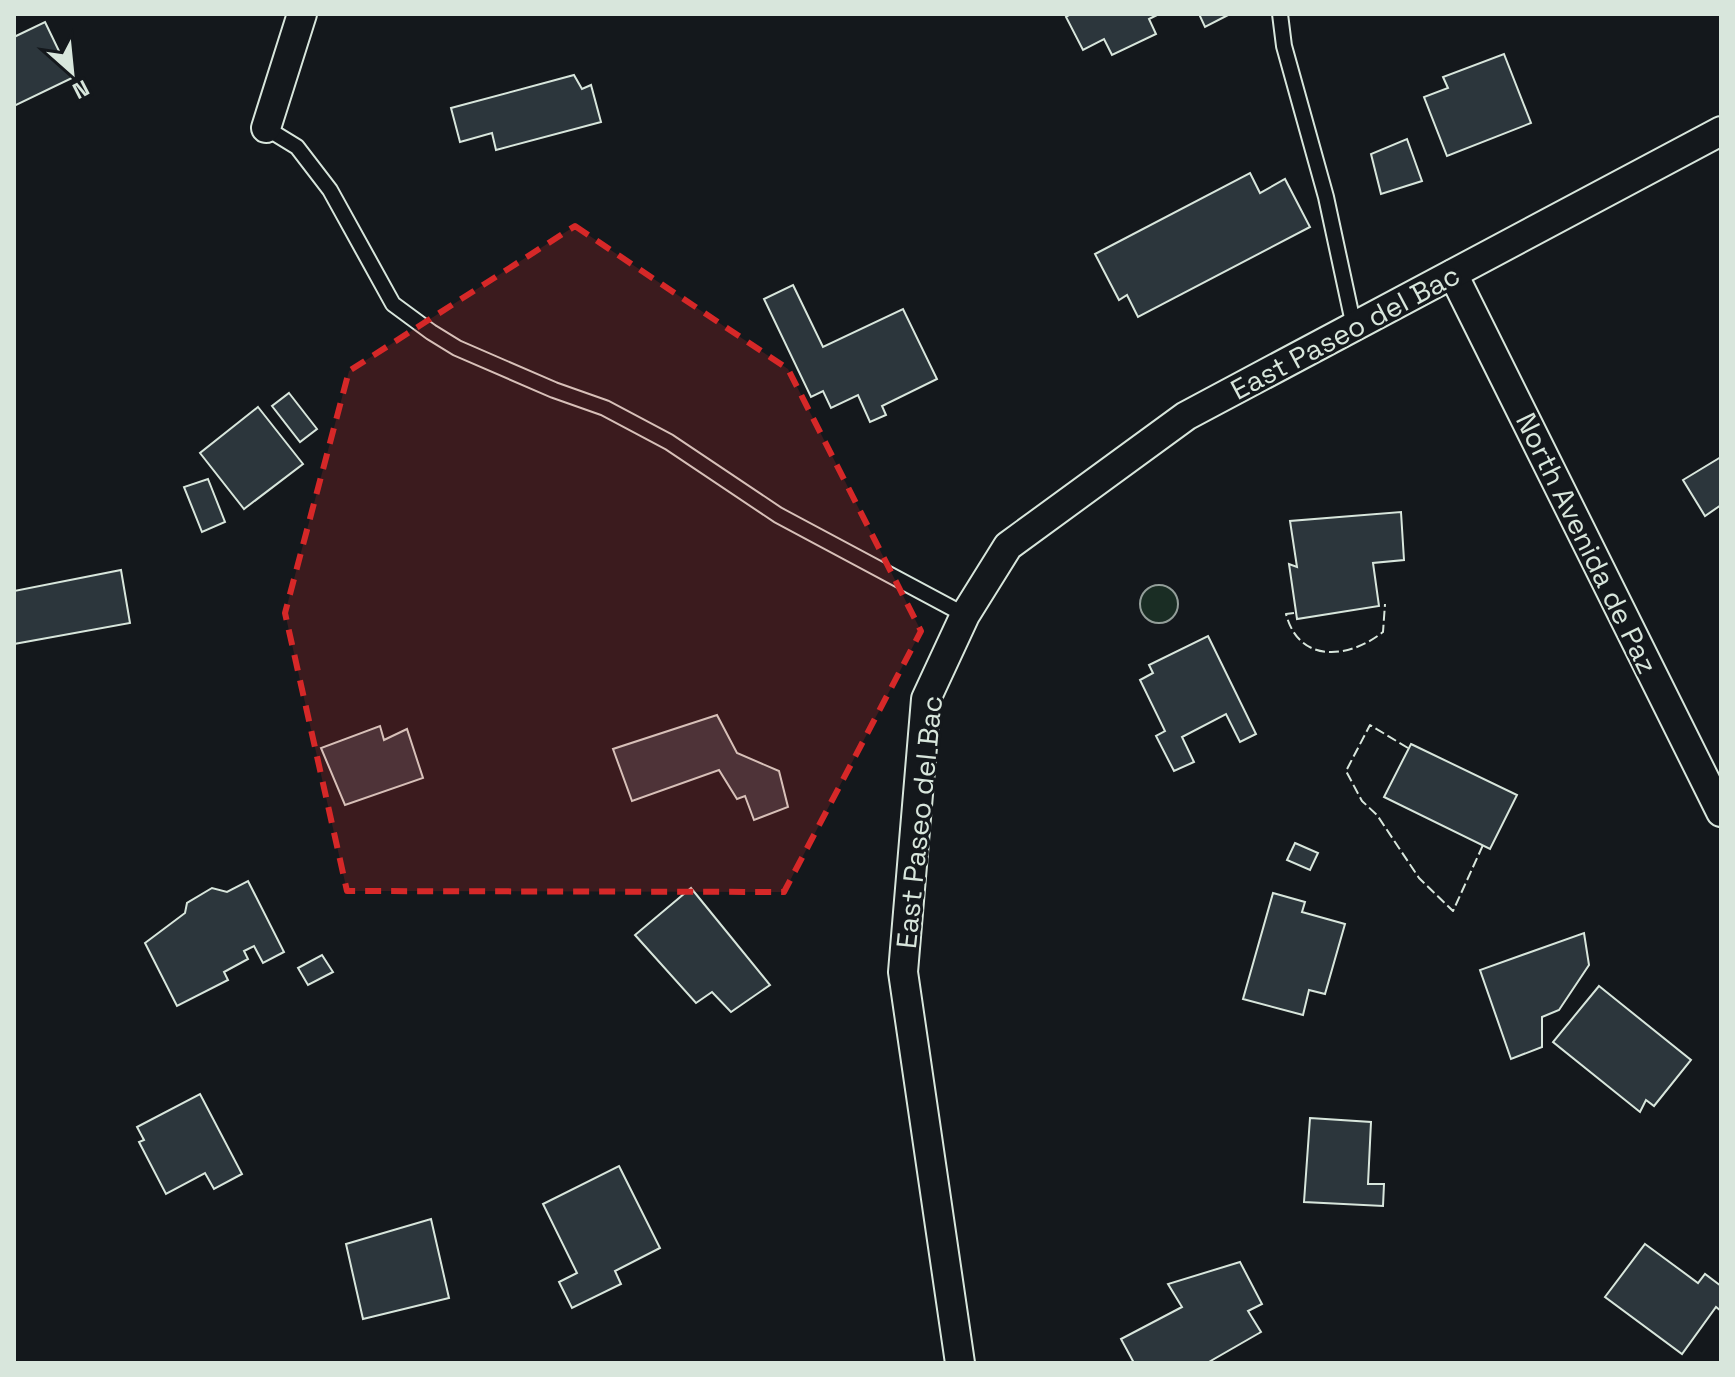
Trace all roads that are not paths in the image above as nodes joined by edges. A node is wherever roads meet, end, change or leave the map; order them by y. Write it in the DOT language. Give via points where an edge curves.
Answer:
graph roads {
  1 [pos="302,14"];
  2 [pos="1280,14"];
  3 [pos="266,128"];
  4 [pos="1721,131"];
  5 [pos="1453,274"];
  6 [pos="1354,327"];
  7 [pos="965,615"];
  8 [pos="1721,812"];
  9 [pos="960,1363"];
  1 -- 3 [label="street"];
  2 -- 6 [label="lane"];
  3 -- 7 [label="lane" via="297,147 330,190 393,304 431,332 457,348 605,408 669,442 778,515"];
  4 -- 5 [label="street, East Paseo del Bac"];
  5 -- 6 [label="street, East Paseo del Bac"];
  5 -- 8 [label="street, North Avenida de Paz"];
  6 -- 7 [label="street, East Paseo del Bac" via="1186,416 1008,546"];
  7 -- 9 [label="street, East Paseo del Bac" via="926,699 903,972"];
}
